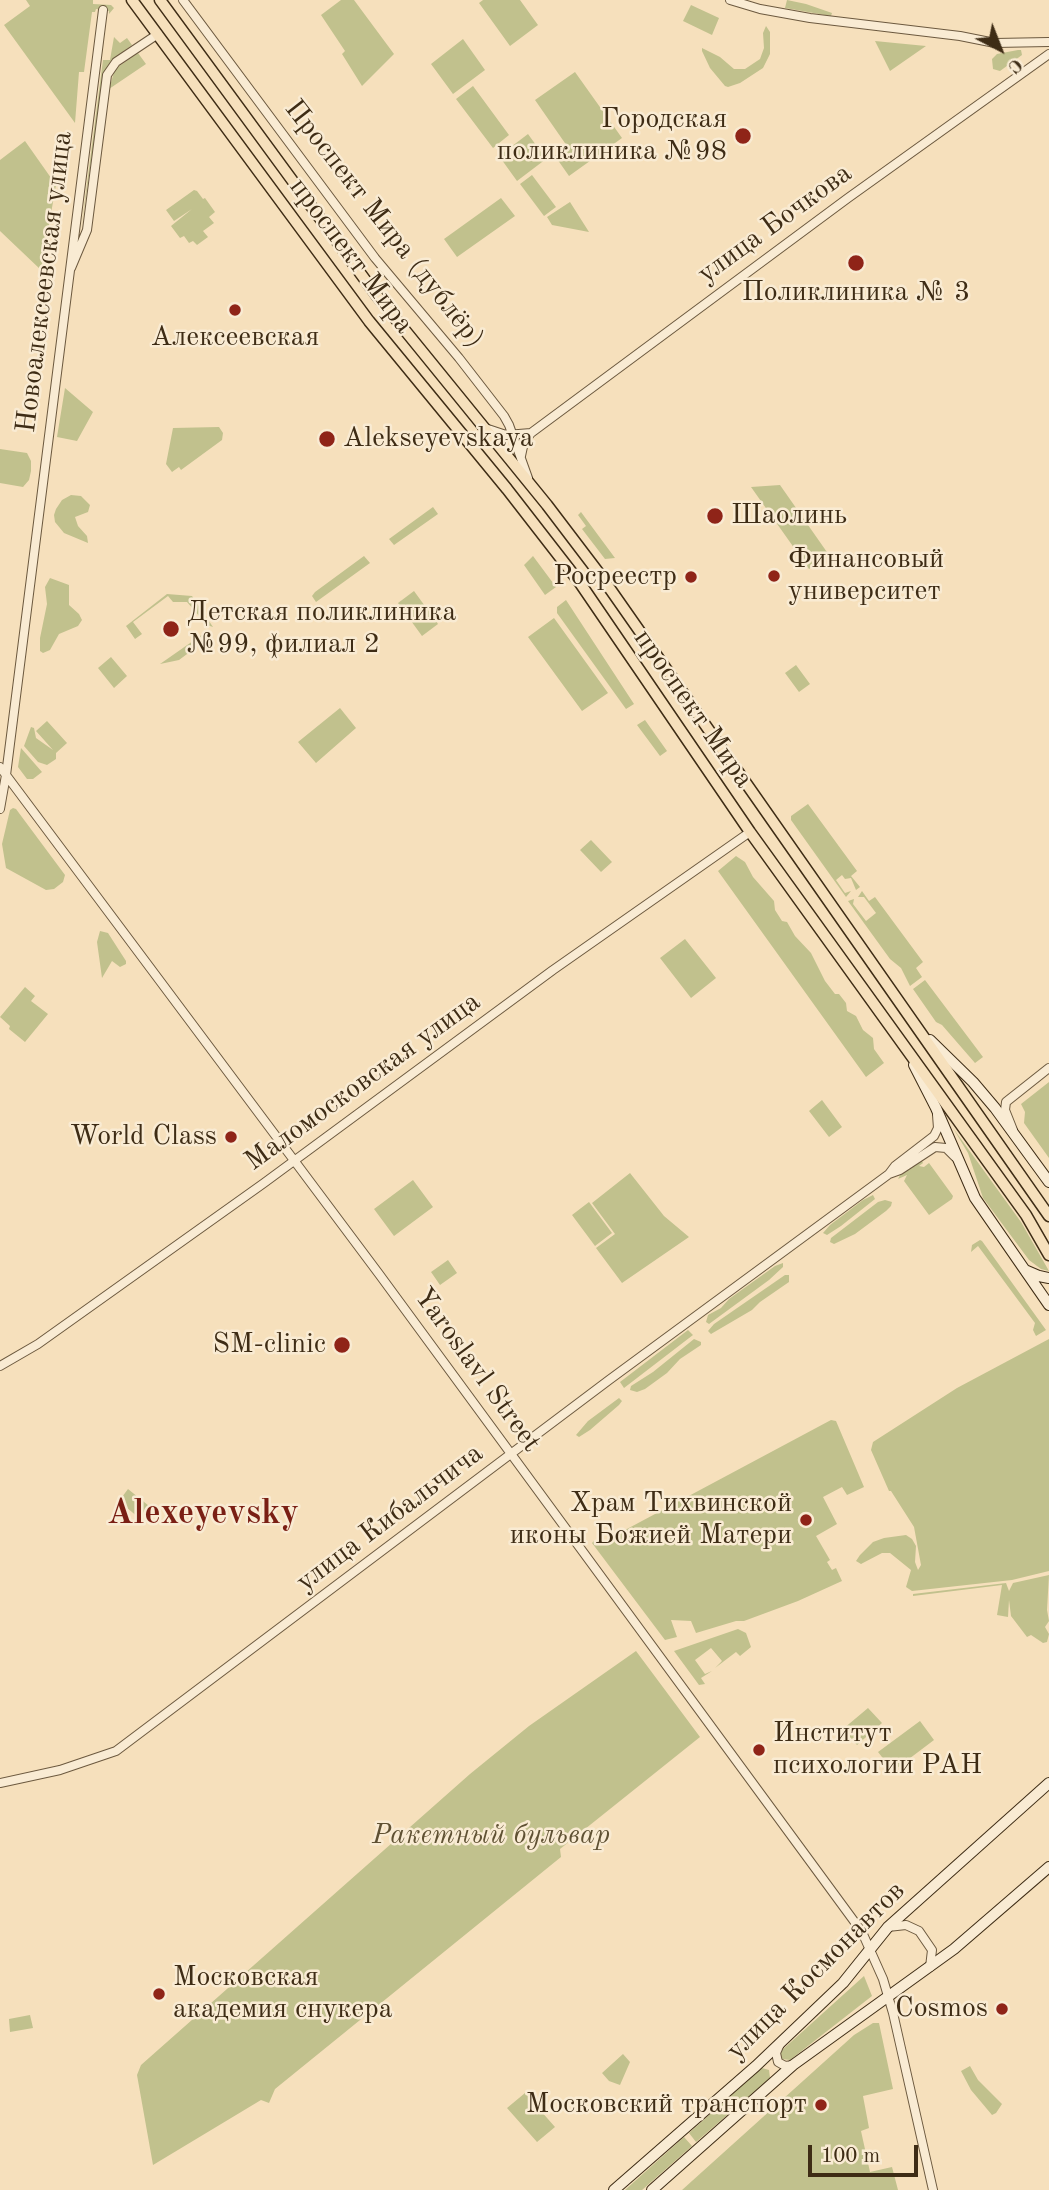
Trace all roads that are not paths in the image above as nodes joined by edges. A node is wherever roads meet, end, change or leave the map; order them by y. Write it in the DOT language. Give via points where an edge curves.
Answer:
graph roads {
  1 [pos="132,0"];
  2 [pos="160,0"];
  3 [pos="183,0"];
  4 [pos="730,0"];
  5 [pos="103,10"];
  6 [pos="158,34"];
  7 [pos="1049,42"];
  8 [pos="1049,54"];
  9 [pos="68,277"];
  10 [pos="483,426"];
  11 [pos="531,433"];
  12 [pos="513,434"];
  13 [pos="520,456"];
  14 [pos="531,486"];
  15 [pos="0,767"];
  16 [pos="6,775"];
  17 [pos="0,809"];
  18 [pos="750,832"];
  19 [pos="919,1030"];
  20 [pos="906,1048"];
  21 [pos="1049,1068"];
  22 [pos="936,1108"];
  23 [pos="1014,1132"];
  24 [pos="295,1161"];
  25 [pos="960,1164"];
  26 [pos="889,1174"];
  27 [pos="1049,1182"];
  28 [pos="1049,1216"];
  29 [pos="1049,1255"];
  30 [pos="1021,1268"];
  31 [pos="1049,1278"];
  32 [pos="1049,1305"];
  33 [pos="0,1366"];
  34 [pos="511,1456"];
  35 [pos="0,1783"];
  36 [pos="1049,1783"];
  37 [pos="1049,1867"];
  38 [pos="888,1927"];
  39 [pos="869,1948"];
  40 [pos="930,1968"];
  41 [pos="888,1997"];
  42 [pos="780,2044"];
  43 [pos="793,2065"];
  44 [pos="614,2190"];
  45 [pos="652,2190"];
  46 [pos="933,2190"];
  1 -- 6 [label="main road, проспект Мира"];
  2 -- 10 [label="main road, проспект Мира" via="377,296"];
  3 -- 12 [label="street, Проспект Мира (дублёр)"];
  4 -- 7 [label="street" via="810,18 995,43"];
  5 -- 9 [label="street, Новоалексеевская улица"];
  6 -- 9 [label="street" via="117,62 107,75 87,230"];
  6 -- 18 [label="main road, проспект Мира" via="369,321 580,583"];
  8 -- 11 [label="street, улица Бочкова"];
  9 -- 16 [label="street, Новоалексеевская улица"];
  10 -- 12 [label="street" via="498,434"];
  10 -- 14 [label="main road, проспект Мира"];
  11 -- 12 [label="street"];
  11 -- 13 [label="street, улица Бочкова"];
  12 -- 13 [label="street, Проспект Мира (дублёр)"];
  13 -- 14 [label="street, Проспект Мира (дублёр)"];
  14 -- 19 [label="main road, проспект Мира" via="601,576"];
  15 -- 16 [label="street, Yaroslavl Street"];
  16 -- 17 [label="street, Новоалексеевская улица"];
  16 -- 24 [label="street, Yaroslavl Street"];
  18 -- 20 [label="main road, проспект Мира"];
  18 -- 24 [label="street, Маломосковская улица" via="553,970"];
  19 -- 23 [label="main road" via="973,1082"];
  19 -- 28 [label="main road, проспект Мира"];
  20 -- 22 [label="main road"];
  20 -- 29 [label="main road, проспект Мира" via="1026,1214"];
  21 -- 23 [label="street" via="1006,1102"];
  22 -- 25 [label="main road"];
  22 -- 26 [label="street, улица Кибальчича" via="934,1136"];
  23 -- 27 [label="main road"];
  24 -- 33 [label="street, Маломосковская улица" via="38,1345"];
  24 -- 34 [label="street, Yaroslavl Street"];
  25 -- 26 [label="street, улица Кибальчича" via="951,1152 935,1147"];
  25 -- 30 [label="main road" via="975,1199"];
  26 -- 34 [label="street, улица Кибальчича"];
  30 -- 31 [label="main road"];
  30 -- 32 [label="main road"];
  34 -- 35 [label="street, улица Кибальчича" via="116,1751 56,1772"];
  34 -- 39 [label="street, Yaroslavl Street" via="862,1932"];
  36 -- 38 [label="main road, улица Космонавтов"];
  37 -- 40 [label="main road, улица Космонавтов"];
  38 -- 39 [label="main road, улица Космонавтов"];
  38 -- 40 [label="street" via="906,1924 919,1931 932,1950"];
  39 -- 41 [label="street, Yaroslavl Street"];
  39 -- 42 [label="main road, улица Космонавтов" via="843,1983"];
  40 -- 41 [label="main road, улица Космонавтов"];
  41 -- 43 [label="main road, улица Космонавтов"];
  41 -- 46 [label="street, Yaroslavl Street"];
  42 -- 43 [label="street" via="778,2062"];
  42 -- 44 [label="main road, улица Космонавтов"];
  43 -- 45 [label="main road, улица Космонавтов"];
}
